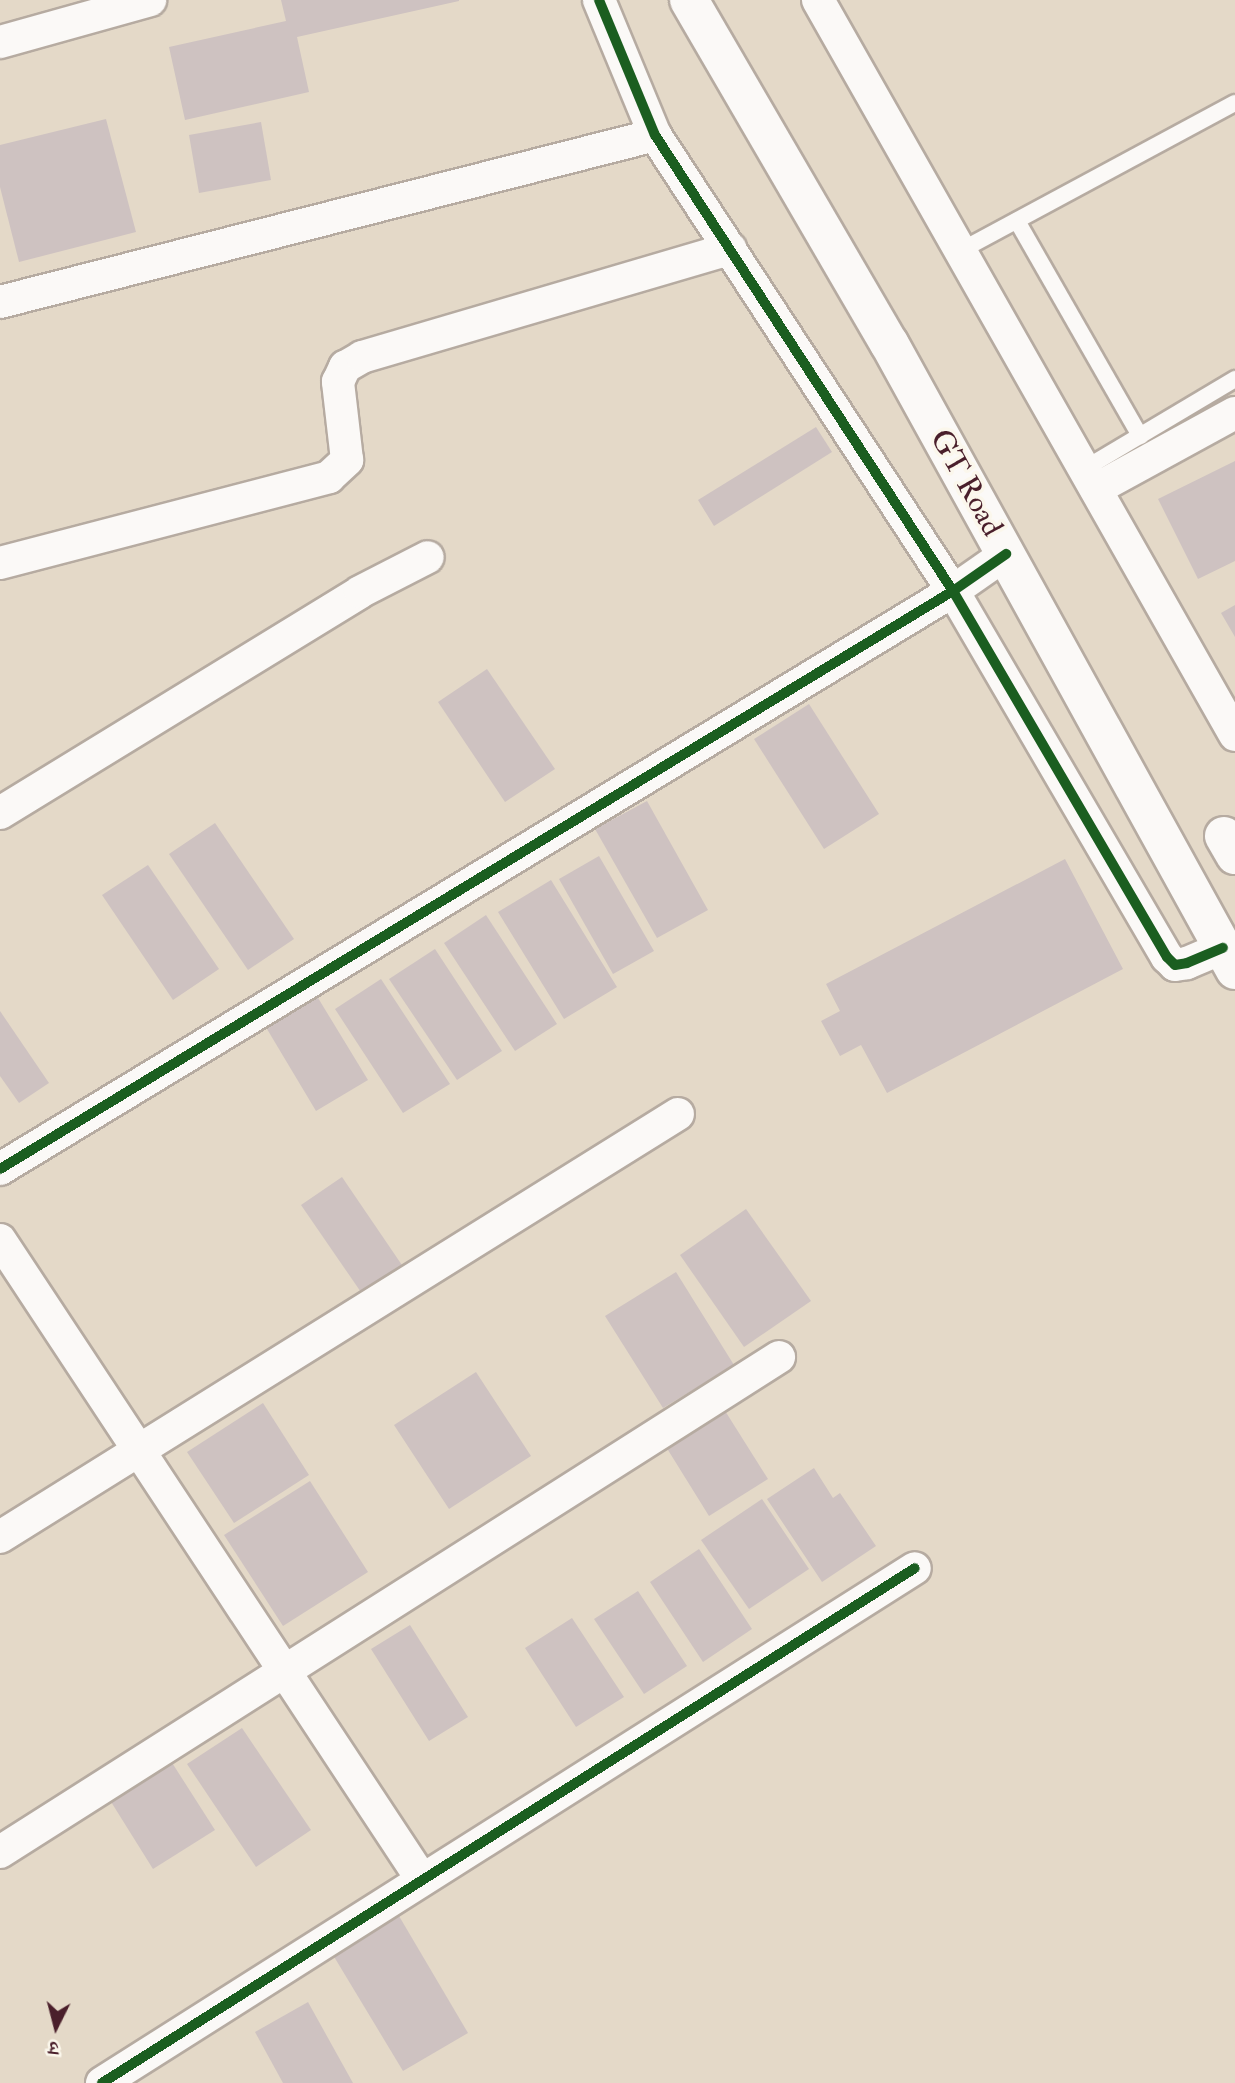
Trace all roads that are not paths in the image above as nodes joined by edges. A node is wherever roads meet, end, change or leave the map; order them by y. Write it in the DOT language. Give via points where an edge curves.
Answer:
graph roads {
  1 [pos="150,0"];
  2 [pos="599,0"];
  3 [pos="690,0"];
  4 [pos="818,0"];
  5 [pos="0,42"];
  6 [pos="1235,103"];
  7 [pos="655,135"];
  8 [pos="1017,221"];
  9 [pos="730,249"];
  10 [pos="960,251"];
  11 [pos="0,302"];
  12 [pos="1235,379"];
  13 [pos="1235,412"];
  14 [pos="1140,436"];
  15 [pos="1090,479"];
  16 [pos="1006,554"];
  17 [pos="428,557"];
  18 [pos="0,563"];
  19 [pos="953,591"];
  20 [pos="1235,735"];
  21 [pos="0,813"];
  22 [pos="1229,959"];
  23 [pos="678,1114"];
  24 [pos="0,1169"];
  25 [pos="0,1240"];
  26 [pos="779,1357"];
  27 [pos="136,1450"];
  28 [pos="0,1537"];
  29 [pos="915,1568"];
  30 [pos="287,1670"];
  31 [pos="0,1852"];
  32 [pos="421,1878"];
  33 [pos="102,2083"];
  1 -- 5 [label="street"];
  2 -- 7 [label="street"];
  3 -- 16 [label="main road, GT Road"];
  4 -- 10 [label="street"];
  6 -- 8 [label="lane"];
  7 -- 9 [label="street"];
  7 -- 11 [label="street"];
  8 -- 10 [label="lane"];
  8 -- 14 [label="lane"];
  9 -- 18 [label="street" via="362,357 345,367 338,382 346,460 329,477"];
  9 -- 19 [label="street"];
  10 -- 15 [label="street"];
  12 -- 14 [label="lane"];
  13 -- 15 [label="street"];
  14 -- 15 [label="lane"];
  15 -- 20 [label="street"];
  16 -- 19 [label="street"];
  16 -- 22 [label="main road, GT Road"];
  17 -- 21 [label="street" via="360,592"];
  19 -- 22 [label="street" via="1167,957 1175,964"];
  19 -- 24 [label="street"];
  23 -- 27 [label="street"];
  25 -- 27 [label="street"];
  26 -- 30 [label="street"];
  27 -- 28 [label="street"];
  27 -- 30 [label="street"];
  29 -- 32 [label="street"];
  30 -- 31 [label="street"];
  30 -- 32 [label="street"];
  32 -- 33 [label="street"];
}
